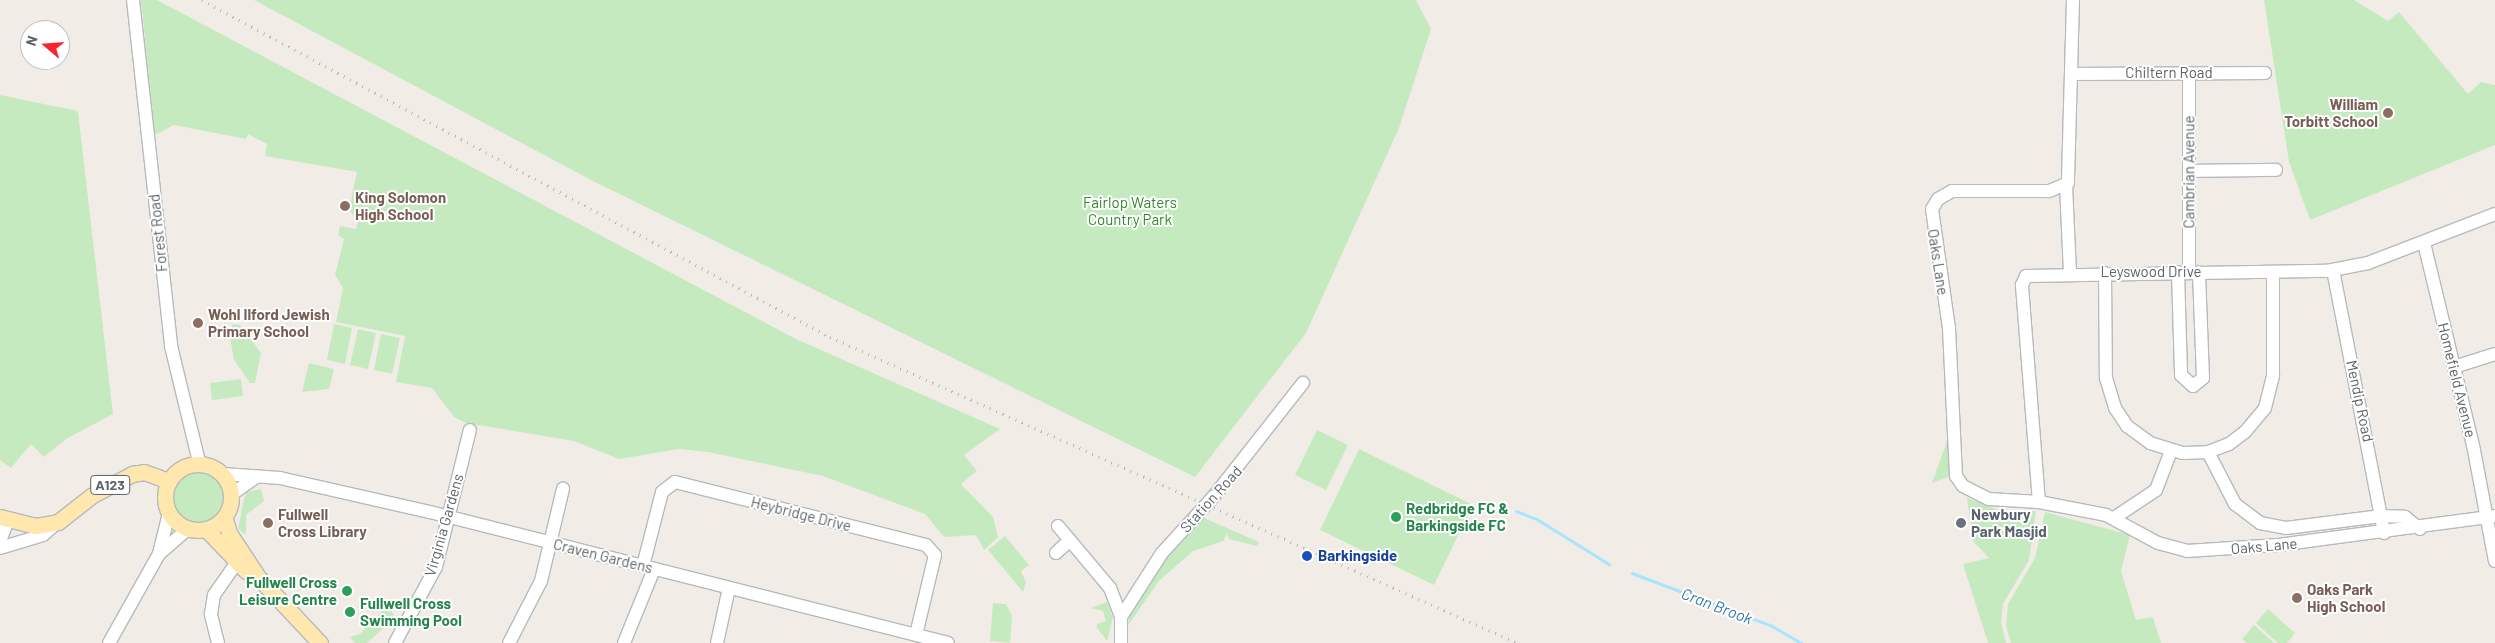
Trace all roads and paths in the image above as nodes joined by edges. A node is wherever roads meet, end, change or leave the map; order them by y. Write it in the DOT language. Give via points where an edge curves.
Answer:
graph roads {
  1 [pos="133,0"];
  2 [pos="2073,0"];
  3 [pos="2189,73"];
  4 [pos="2265,73"];
  5 [pos="2073,74"];
  6 [pos="2276,170"];
  7 [pos="2189,171"];
  8 [pos="2066,185"];
  9 [pos="2495,214"];
  10 [pos="2424,242"];
  11 [pos="2333,270"];
  12 [pos="2070,272"];
  13 [pos="2105,272"];
  14 [pos="2189,272"];
  15 [pos="2273,272"];
  16 [pos="2495,354"];
  17 [pos="2454,367"];
  18 [pos="1303,383"];
  19 [pos="470,430"];
  20 [pos="2171,451"];
  21 [pos="2208,452"];
  22 [pos="199,462"];
  23 [pos="223,474"];
  24 [pos="256,477"];
  25 [pos="169,481"];
  26 [pos="563,489"];
  27 [pos="232,494"];
  28 [pos="2039,502"];
  29 [pos="169,513"];
  30 [pos="2381,516"];
  31 [pos="448,517"];
  32 [pos="2491,517"];
  33 [pos="4,518"];
  34 [pos="2114,518"];
  35 [pos="225,519"];
  36 [pos="58,522"];
  37 [pos="1058,526"];
  38 [pos="189,528"];
  39 [pos="206,529"];
  40 [pos="2420,529"];
  41 [pos="2384,533"];
  42 [pos="1070,540"];
  43 [pos="0,541"];
  44 [pos="550,542"];
  45 [pos="0,548"];
  46 [pos="1056,553"];
  47 [pos="158,554"];
  48 [pos="2495,561"];
  49 [pos="237,562"];
  50 [pos="649,567"];
  51 [pos="258,578"];
  52 [pos="729,588"];
  53 [pos="1121,616"];
  54 [pos="916,635"];
  55 [pos="109,643"];
  56 [pos="218,643"];
  57 [pos="320,643"];
  58 [pos="395,643"];
  59 [pos="508,643"];
  60 [pos="624,643"];
  61 [pos="717,643"];
  62 [pos="948,643"];
  63 [pos="1121,643"];
  1 -- 22 [label="street, Forest Road" via="171,346"];
  2 -- 5 [label="street"];
  3 -- 4 [label="street, Chiltern Road"];
  3 -- 5 [label="street, Chiltern Road"];
  3 -- 7 [label="street, Cambrian Avenue"];
  5 -- 8 [label="street" via="2070,178"];
  6 -- 7 [label="street"];
  7 -- 14 [label="street, Cambrian Avenue"];
  8 -- 12 [label="street"];
  8 -- 28 [label="street, Oaks Lane" via="2049,191 1952,192 1938,199 1932,214 1949,328 1956,476 1971,493 1989,499"];
  9 -- 10 [label="street, Leyswood Drive"];
  10 -- 11 [label="street, Leyswood Drive"];
  10 -- 17 [label="street, Homefield Avenue"];
  11 -- 15 [label="street, Leyswood Drive"];
  11 -- 30 [label="street, Mendip Road"];
  12 -- 13 [label="street, Leyswood Drive"];
  12 -- 28 [label="street, Leyswood Drive" via="2032,273 2023,280"];
  13 -- 14 [label="street, Leyswood Drive"];
  13 -- 20 [label="street" via="2110,394 2126,426 2150,443"];
  14 -- 14 [label="street" via="2203,378 2192,386 2181,375"];
  14 -- 15 [label="street, Leyswood Drive"];
  15 -- 21 [label="street" via="2270,396 2245,432"];
  16 -- 17 [label="street"];
  17 -- 32 [label="street, Homefield Avenue"];
  18 -- 53 [label="street, Station Road, bridge" via="1214,496 1162,552"];
  19 -- 31 [label="street, Virginia Gardens"];
  20 -- 21 [label="street"];
  20 -- 34 [label="street" via="2156,490"];
  21 -- 30 [label="street, Oaks Lane" via="2235,504 2260,523 2286,528"];
  22 -- 23 [label="main road"];
  22 -- 25 [label="main road" via="180,469"];
  23 -- 24 [label="street, Craven Gardens"];
  23 -- 27 [label="main road"];
  24 -- 27 [label="street"];
  24 -- 31 [label="street, Craven Gardens" via="280,478"];
  25 -- 29 [label="main road" via="165,502"];
  25 -- 36 [label="main road, A123" via="144,472 132,474 91,496"];
  26 -- 44 [label="street"];
  27 -- 35 [label="main road"];
  28 -- 34 [label="street, Oaks Lane"];
  29 -- 38 [label="main road"];
  29 -- 47 [label="street"];
  30 -- 40 [label="street, Oaks Lane" via="2404,517"];
  30 -- 41 [label="street, Mendip Road"];
  31 -- 44 [label="street, Craven Gardens"];
  31 -- 58 [label="street, Virginia Gardens" via="433,575"];
  32 -- 40 [label="street, Oaks Lane"];
  32 -- 48 [label="street, Homefield Avenue"];
  33 -- 36 [label="main road" via="36,526"];
  33 -- 43 [label="street"];
  34 -- 41 [label="street, Oaks Lane" via="2158,543 2187,551"];
  35 -- 39 [label="main road"];
  35 -- 51 [label="main road" via="229,533"];
  36 -- 45 [label="street" via="43,535"];
  37 -- 42 [label="street"];
  38 -- 39 [label="main road"];
  38 -- 47 [label="street"];
  39 -- 49 [label="main road"];
  40 -- 41 [label="street, Oaks Lane"];
  42 -- 46 [label="street"];
  42 -- 53 [label="street" via="1103,577"];
  44 -- 50 [label="street, Craven Gardens"];
  44 -- 59 [label="street" via="535,594"];
  47 -- 55 [label="street"];
  49 -- 51 [label="main road"];
  49 -- 56 [label="street" via="214,594 211,614"];
  50 -- 52 [label="street, Craven Gardens"];
  50 -- 54 [label="street, Heybridge Drive" via="662,492 670,482 907,540 926,545 935,556"];
  50 -- 60 [label="street"];
  51 -- 57 [label="main road"];
  52 -- 54 [label="street, Craven Gardens"];
  52 -- 61 [label="street"];
  53 -- 63 [label="street"];
  54 -- 62 [label="street, Craven Gardens"];
}
